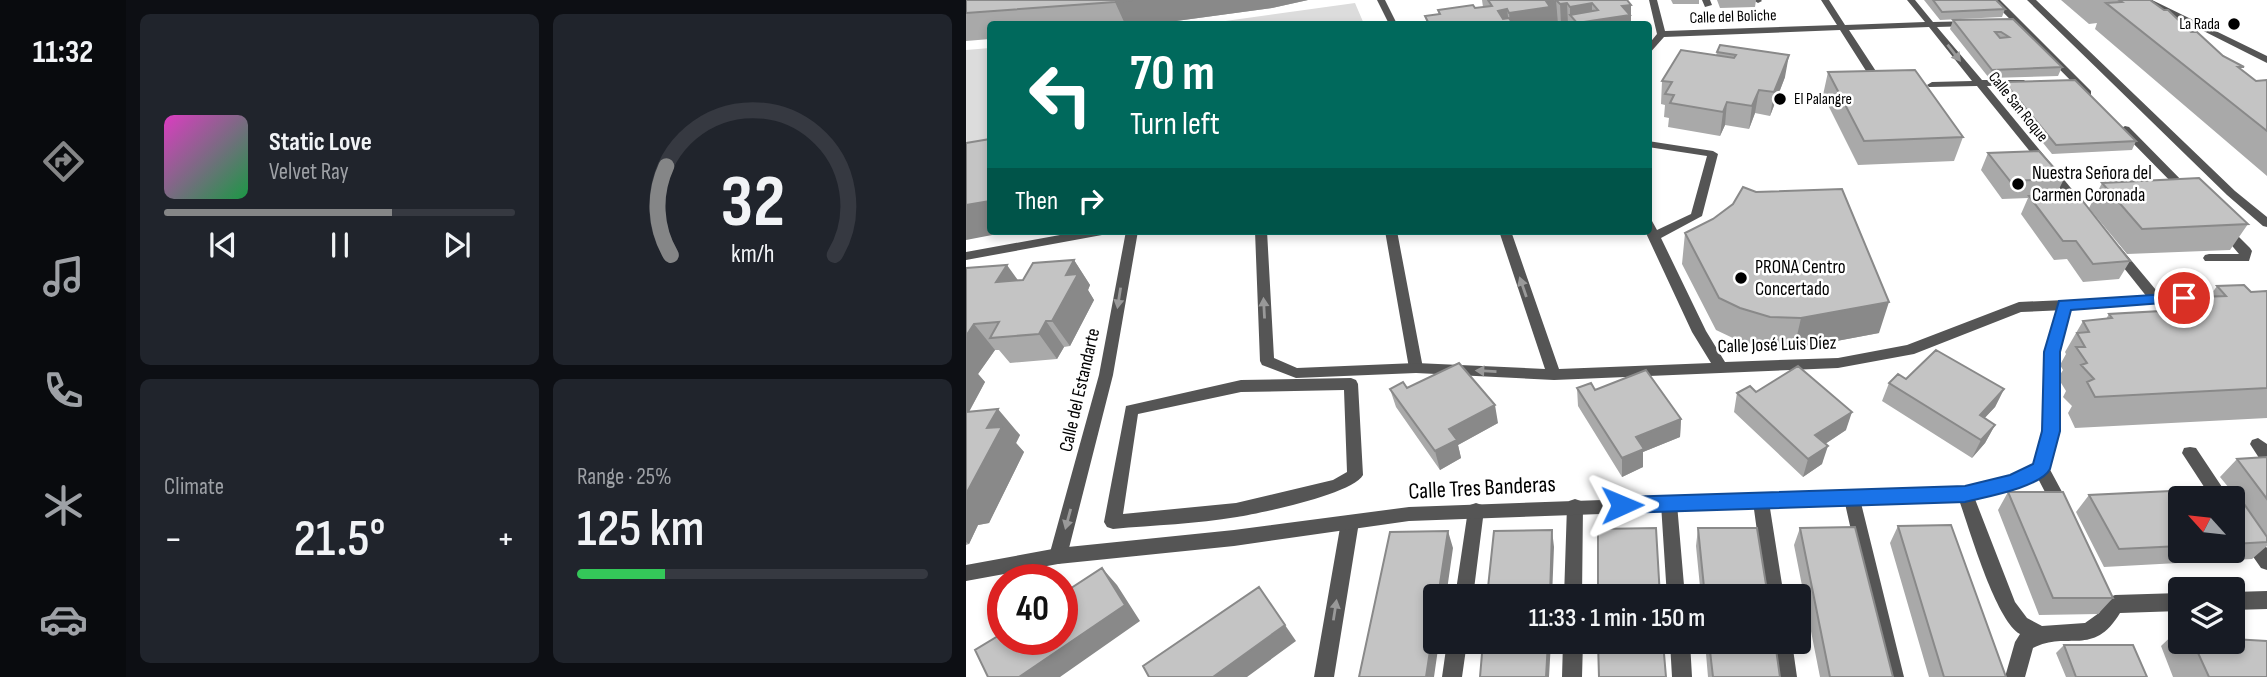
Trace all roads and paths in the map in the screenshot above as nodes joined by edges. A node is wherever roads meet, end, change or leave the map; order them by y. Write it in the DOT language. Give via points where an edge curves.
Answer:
graph roads {
  1 [pos="1381,0"];
  2 [pos="1653,0"];
  3 [pos="1825,0"];
  4 [pos="1911,0"];
  5 [pos="1994,0"];
  6 [pos="2031,0"];
  7 [pos="2146,0"];
  8 [pos="1392,21"];
  9 [pos="1980,23"];
  10 [pos="1932,24"];
  11 [pos="1842,28"];
  12 [pos="1661,34"];
  13 [pos="1652,46"];
  14 [pos="2267,60"];
  15 [pos="2062,81"];
  16 [pos="2076,81"];
  17 [pos="2034,82"];
  18 [pos="1979,84"];
  19 [pos="1931,85"];
  20 [pos="1883,89"];
  21 [pos="2095,100"];
  22 [pos="2114,118"];
  23 [pos="1652,145"];
  24 [pos="2199,204"];
  25 [pos="2090,218"];
  26 [pos="2218,223"];
  27 [pos="2267,223"];
  28 [pos="1652,230"];
  29 [pos="1080,235"];
  30 [pos="1131,235"];
  31 [pos="1261,235"];
  32 [pos="1392,235"];
  33 [pos="1507,235"];
  34 [pos="2107,239"];
  35 [pos="966,256"];
  36 [pos="2209,258"];
  37 [pos="2225,296"];
  38 [pos="2156,299"];
  39 [pos="2064,305"];
  40 [pos="1720,366"];
  41 [pos="1416,368"];
  42 [pos="1554,375"];
  43 [pos="2190,453"];
  44 [pos="2041,469"];
  45 [pos="2213,486"];
  46 [pos="1965,494"];
  47 [pos="1852,499"];
  48 [pos="1761,502"];
  49 [pos="1670,504"];
  50 [pos="1575,506"];
  51 [pos="1476,510"];
  52 [pos="2068,518"];
  53 [pos="1113,522"];
  54 [pos="1350,522"];
  55 [pos="2245,531"];
  56 [pos="1058,556"];
  57 [pos="2267,562"];
  58 [pos="966,573"];
  59 [pos="1466,584"];
  60 [pos="1573,584"];
  61 [pos="1675,584"];
  62 [pos="1773,584"];
  63 [pos="2267,600"];
  64 [pos="2168,601"];
  65 [pos="2245,601"];
  66 [pos="2038,634"];
  67 [pos="1455,654"];
  68 [pos="1573,654"];
  69 [pos="1681,654"];
  70 [pos="1784,654"];
  71 [pos="1324,677"];
  72 [pos="1452,677"];
  73 [pos="1572,677"];
  74 [pos="1682,677"];
  75 [pos="1787,677"];
  76 [pos="1894,677"];
  77 [pos="2015,677"];
  1 -- 8 [label="street"];
  2 -- 12 [label="street"];
  3 -- 11 [label="street"];
  4 -- 10 [label="street, Calle San Roque"];
  5 -- 16 [label="street" via="2010,22"];
  6 -- 27 [label="street"];
  7 -- 14 [label="street"];
  9 -- 10 [label="street, Calle del Boliche"];
  10 -- 11 [label="street, Calle del Boliche"];
  10 -- 18 [label="street, Calle San Roque, one-way"];
  11 -- 12 [label="street, Calle del Boliche"];
  11 -- 20 [label="street"];
  12 -- 13 [label="street"];
  15 -- 16 [label="street"];
  16 -- 21 [label="street"];
  17 -- 18 [label="street"];
  18 -- 19 [label="street"];
  18 -- 25 [label="street, Calle San Roque"];
  22 -- 24 [label="street"];
  23 -- 28 [label="street" via="1713,154 1696,216"];
  26 -- 36 [label="street" via="2246,251 2245,258"];
  28 -- 40 [label="street" via="1699,332"];
  29 -- 35 [label="street"];
  30 -- 56 [label="street, Calle del Estandarte, one-way" via="1106,374"];
  41 -- 31 [label="street, Calle José Luis Díez, one-way" via="1296,373 1267,361"];
  32 -- 41 [label="street"];
  42 -- 33 [label="street, one-way"];
  34 -- 38 [label="street"];
  37 -- 38 [label="street, Calle José Luis Díez"];
  38 -- 39 [label="street, Calle José Luis Díez"];
  39 -- 40 [label="street, Calle José Luis Díez" via="2019,307 1909,350 1850,361"];
  39 -- 44 [label="street" via="2052,352 2051,431"];
  40 -- 42 [label="street, Calle José Luis Díez"];
  42 -- 41 [label="street, Calle José Luis Díez, one-way"];
  43 -- 45 [label="street"];
  44 -- 46 [label="street, Calle Tres Banderas" via="2013,482"];
  44 -- 52 [label="street"];
  46 -- 47 [label="street, Calle Tres Banderas"];
  46 -- 66 [label="street" via="2008,607 2020,624"];
  47 -- 48 [label="street, Calle Tres Banderas"];
  47 -- 76 [label="street"];
  48 -- 49 [label="street, Calle Tres Banderas"];
  48 -- 62 [label="street"];
  49 -- 50 [label="street, Calle Tres Banderas"];
  49 -- 61 [label="street"];
  50 -- 51 [label="street, Calle Tres Banderas"];
  50 -- 60 [label="street"];
  51 -- 54 [label="street, Calle Tres Banderas"];
  51 -- 59 [label="street"];
  53 -- 53 [label="street" via="1131,410 1241,386 1350,384 1355,475 1337,486 1236,510"];
  54 -- 56 [label="street, Calle Tres Banderas"];
  71 -- 54 [label="street, one-way"];
  55 -- 57 [label="street"];
  56 -- 58 [label="street, Calle Tres Banderas"];
  63 -- 65 [label="street"];
  64 -- 66 [label="street" via="2111,598 2108,620 2097,628"];
  66 -- 77 [label="street" via="2025,642"];
  67 -- 72 [label="street"];
  68 -- 73 [label="street"];
  69 -- 74 [label="street"];
  70 -- 75 [label="street"];
}
